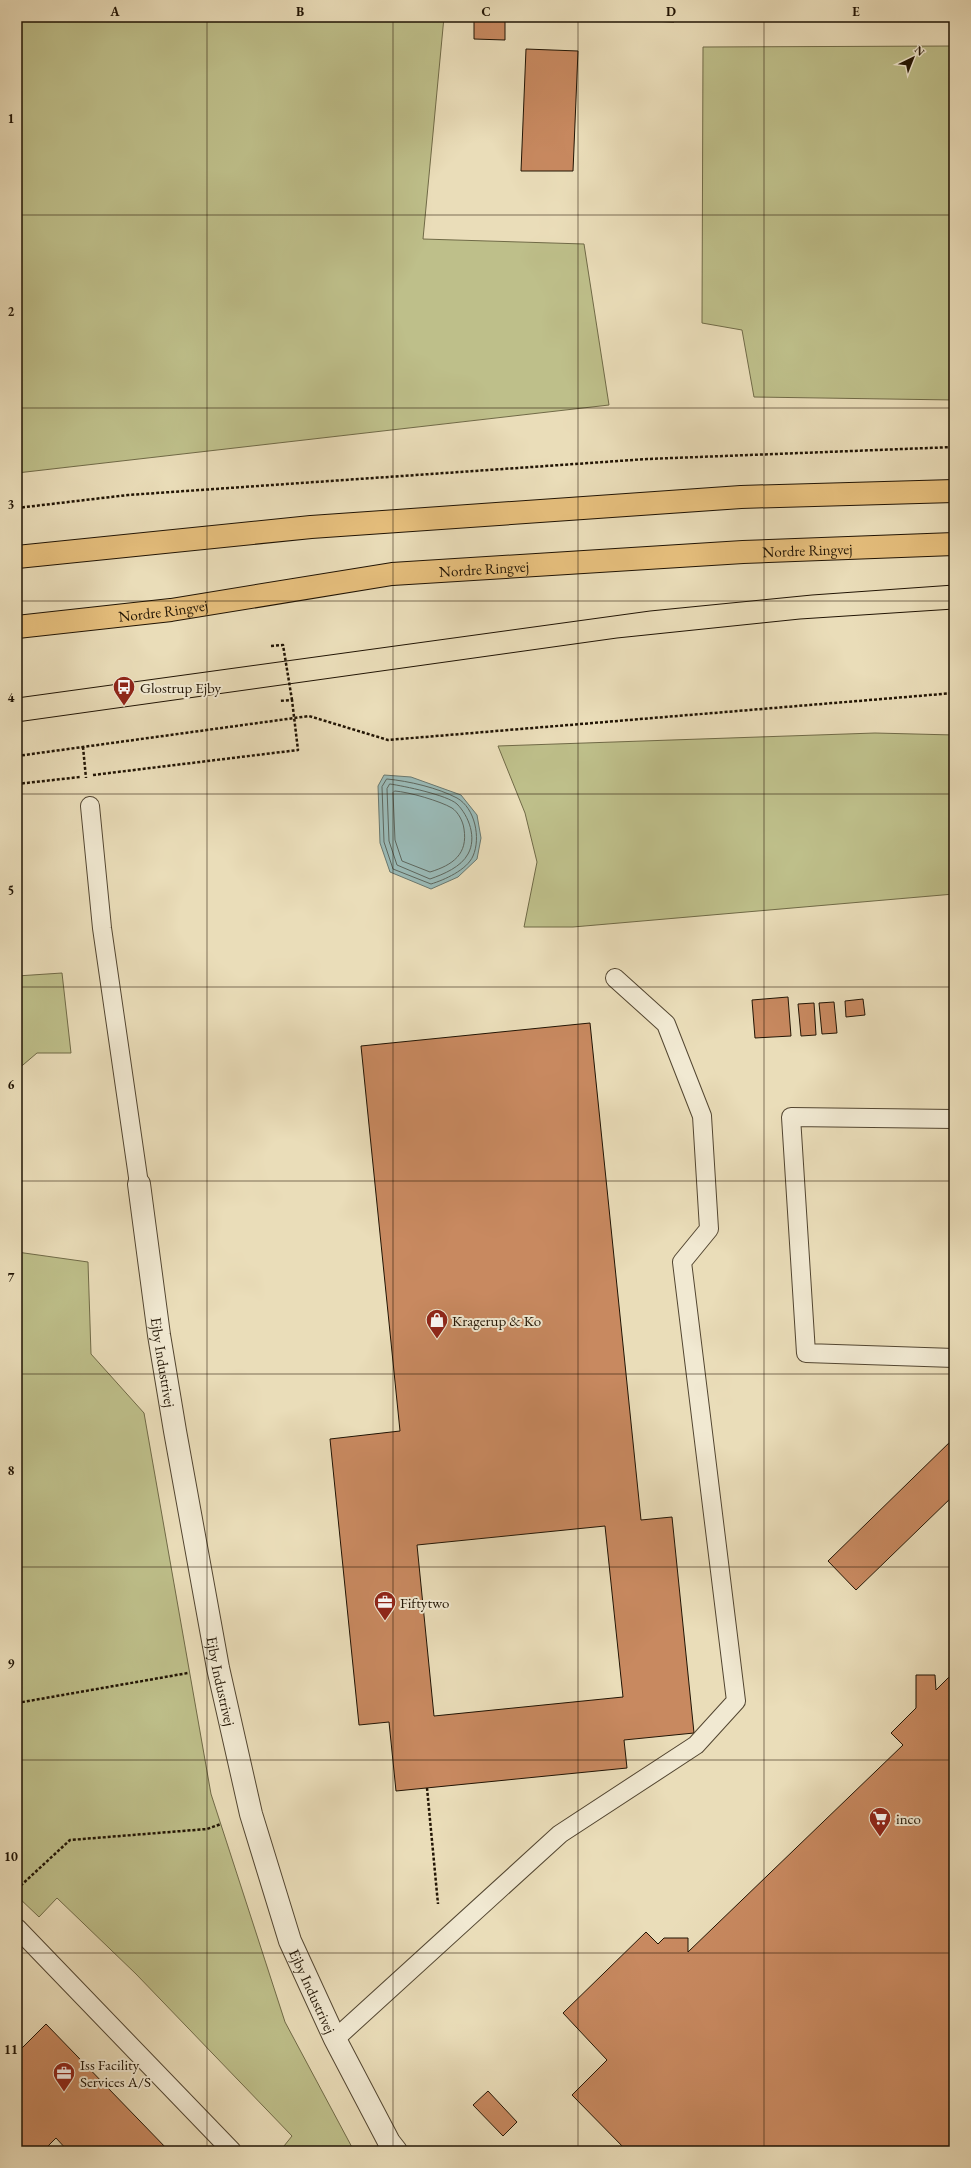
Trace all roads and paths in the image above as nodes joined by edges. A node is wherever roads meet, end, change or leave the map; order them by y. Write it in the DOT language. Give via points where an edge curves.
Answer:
graph roads {
  1 [pos="954,448"];
  2 [pos="954,490"];
  3 [pos="17,508"];
  4 [pos="954,544"];
  5 [pos="17,557"];
  6 [pos="17,627"];
  7 [pos="271,646"];
  8 [pos="954,693"];
  9 [pos="292,700"];
  10 [pos="279,701"];
  11 [pos="294,719"];
  12 [pos="17,756"];
  13 [pos="17,784"];
  14 [pos="90,806"];
  15 [pos="615,978"];
  16 [pos="954,1119"];
  17 [pos="139,1184"];
  18 [pos="954,1358"];
  19 [pos="218,1668"];
  20 [pos="17,1703"];
  21 [pos="427,1788"];
  22 [pos="251,1814"];
  23 [pos="17,1889"];
  24 [pos="17,1928"];
  25 [pos="442,1940"];
  26 [pos="335,2039"];
  27 [pos="232,2151"];
  28 [pos="396,2151"];
  1 -- 3 [label="path" via="647,459 128,495"];
  2 -- 5 [label="main road" via="741,497 319,526"];
  4 -- 6 [label="main road, Nordre Ringvej" via="743,552 392,574 171,610"];
  7 -- 9 [label="path" via="283,645"];
  8 -- 11 [label="path" via="388,740 309,716"];
  9 -- 10 [label="path"];
  9 -- 11 [label="path"];
  11 -- 12 [label="path"];
  11 -- 13 [label="path" via="298,750"];
  14 -- 17 [label="lane" via="102,928"];
  15 -- 25 [label="lane" via="666,1024 702,1116 708,1229 682,1262 736,1701 696,1745 560,1834"];
  16 -- 18 [label="lane" via="790,1117 806,1353"];
  17 -- 19 [label="street, Ejby Industrivej" via="159,1335"];
  19 -- 20 [label="path"];
  19 -- 22 [label="street, Ejby Industrivej"];
  21 -- 25 [label="path"];
  22 -- 23 [label="path" via="208,1829 70,1840"];
  22 -- 26 [label="street, Ejby Industrivej" via="290,1941"];
  24 -- 27 [label="lane"];
  25 -- 26 [label="lane"];
  26 -- 28 [label="street, Ejby Industrivej"];
}
